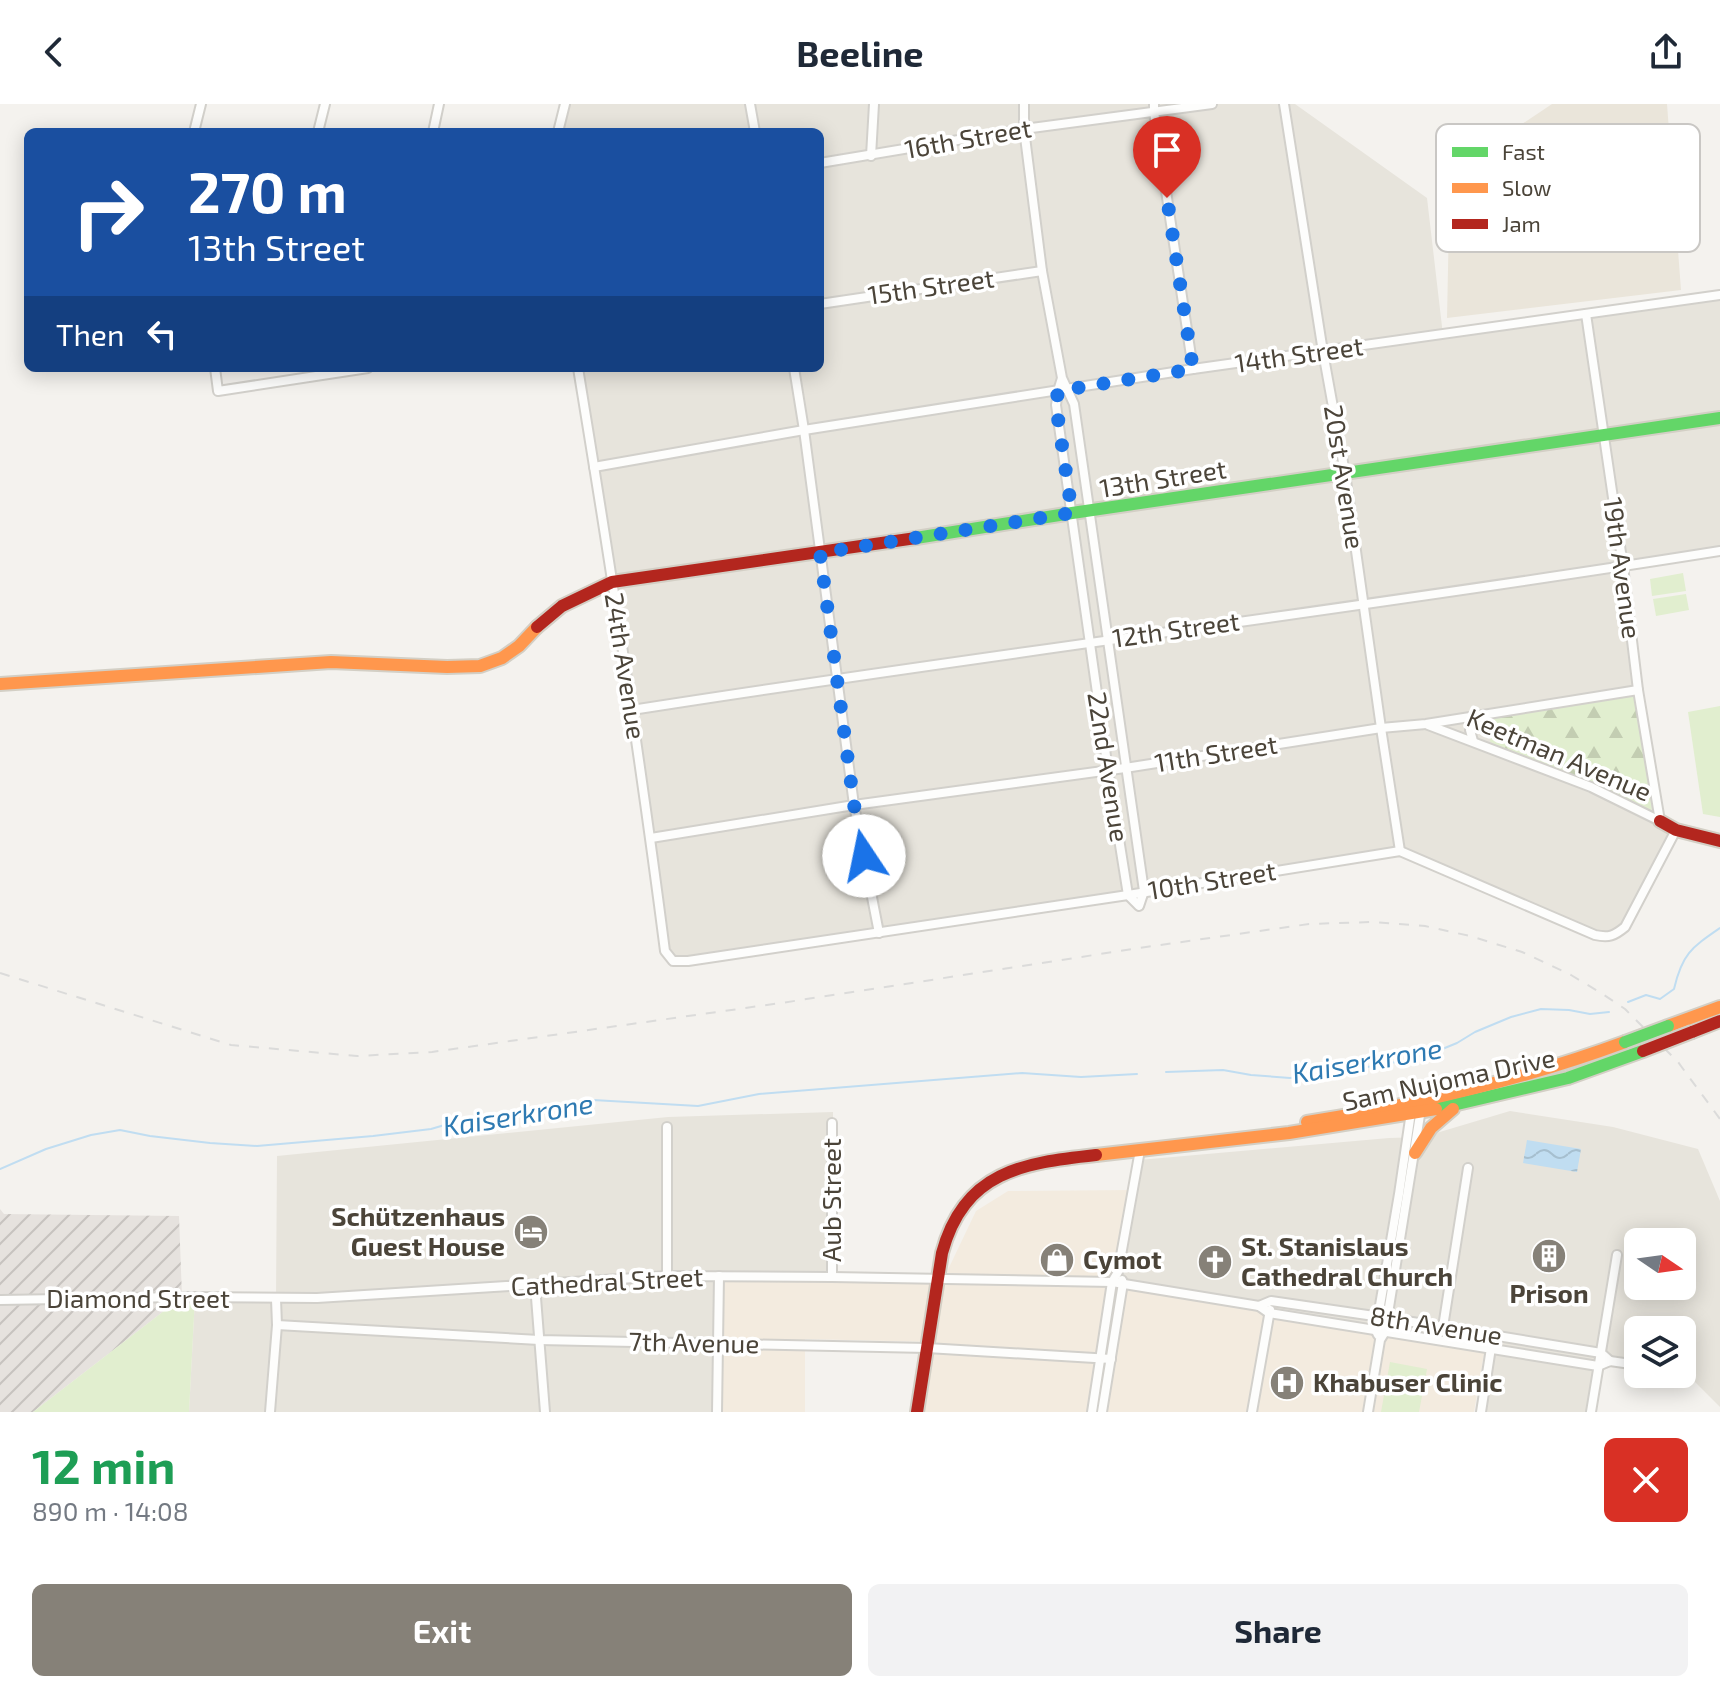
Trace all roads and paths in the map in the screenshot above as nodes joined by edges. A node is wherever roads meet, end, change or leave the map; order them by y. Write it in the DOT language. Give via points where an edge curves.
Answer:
graph roads {
  1 [pos="201,104"];
  2 [pos="325,104"];
  3 [pos="439,104"];
  4 [pos="565,104"];
  5 [pos="750,104"];
  6 [pos="874,104"];
  7 [pos="1024,104"];
  8 [pos="1212,104"];
  9 [pos="1284,104"];
  10 [pos="1154,108"];
  11 [pos="195,128"];
  12 [pos="319,128"];
  13 [pos="434,128"];
  14 [pos="559,128"];
  15 [pos="754,128"];
  16 [pos="1024,129"];
  17 [pos="871,156"];
  18 [pos="824,162"];
  19 [pos="1042,271"];
  20 [pos="1720,295"];
  21 [pos="824,303"];
  22 [pos="1586,314"];
  23 [pos="1323,352"];
  24 [pos="1193,369"];
  25 [pos="216,372"];
  26 [pos="323,372"];
  27 [pos="579,372"];
  28 [pos="795,372"];
  29 [pos="1062,378"];
  30 [pos="1068,389"];
  31 [pos="1058,391"];
  32 [pos="1720,418"];
  33 [pos="804,430"];
  34 [pos="1603,434"];
  35 [pos="594,467"];
  36 [pos="1345,473"];
  37 [pos="1090,512"];
  38 [pos="1072,513"];
  39 [pos="1720,551"];
  40 [pos="820,553"];
  41 [pos="1623,566"];
  42 [pos="612,582"];
  43 [pos="1364,604"];
  44 [pos="1107,640"];
  45 [pos="1090,642"];
  46 [pos="836,677"];
  47 [pos="0,684"];
  48 [pos="1638,690"];
  49 [pos="632,710"];
  50 [pos="1474,716"];
  51 [pos="1426,724"];
  52 [pos="1381,728"];
  53 [pos="1473,741"];
  54 [pos="1125,768"];
  55 [pos="1108,770"];
  56 [pos="854,805"];
  57 [pos="1660,821"];
  58 [pos="1676,830"];
  59 [pos="651,838"];
  60 [pos="1720,841"];
  61 [pos="1400,851"];
  62 [pos="1144,891"];
  63 [pos="1128,895"];
  64 [pos="879,933"];
  65 [pos="673,961"];
  66 [pos="1720,1007"];
  67 [pos="1720,1021"];
  68 [pos="1459,1106"];
  69 [pos="1416,1108"];
  70 [pos="832,1123"];
  71 [pos="667,1127"];
  72 [pos="1140,1150"];
  73 [pos="1415,1153"];
  74 [pos="1468,1168"];
  75 [pos="1617,1255"];
  76 [pos="1118,1272"];
  77 [pos="667,1276"];
  78 [pos="719,1276"];
  79 [pos="832,1277"];
  80 [pos="938,1278"];
  81 [pos="1112,1282"];
  82 [pos="1123,1283"];
  83 [pos="535,1285"];
  84 [pos="276,1299"];
  85 [pos="0,1300"];
  86 [pos="1271,1301"];
  87 [pos="1259,1306"];
  88 [pos="1269,1313"];
  89 [pos="1383,1317"];
  90 [pos="277,1325"];
  91 [pos="1443,1327"];
  92 [pos="1380,1334"];
  93 [pos="1493,1335"];
  94 [pos="539,1340"];
  95 [pos="717,1344"];
  96 [pos="927,1348"];
  97 [pos="1491,1349"];
  98 [pos="1601,1353"];
  99 [pos="1100,1358"];
  100 [pos="1111,1359"];
  101 [pos="1610,1361"];
  102 [pos="1624,1363"];
  103 [pos="1598,1366"];
  104 [pos="270,1412"];
  105 [pos="545,1412"];
  106 [pos="717,1412"];
  107 [pos="917,1412"];
  108 [pos="1092,1412"];
  109 [pos="1102,1412"];
  110 [pos="1252,1412"];
  111 [pos="1368,1412"];
  112 [pos="1481,1412"];
  113 [pos="1591,1412"];
  1 -- 11 [label="street"];
  2 -- 12 [label="street"];
  3 -- 13 [label="street"];
  4 -- 14 [label="street"];
  5 -- 15 [label="street"];
  6 -- 17 [label="street"];
  7 -- 16 [label="street, 22nd Avenue"];
  8 -- 10 [label="street, 16th Street"];
  9 -- 23 [label="street, 20st Avenue"];
  10 -- 16 [label="street, 16th Street"];
  10 -- 24 [label="street"];
  16 -- 17 [label="street, 16th Street"];
  16 -- 19 [label="street, 22nd Avenue"];
  17 -- 18 [label="street, 16th Street"];
  19 -- 21 [label="street, 15th Street"];
  19 -- 29 [label="street, 22nd Avenue"];
  20 -- 22 [label="street, 14th Street"];
  22 -- 23 [label="street, 14th Street"];
  22 -- 34 [label="street, 19th Avenue"];
  23 -- 24 [label="street, 14th Street"];
  23 -- 36 [label="street, 20st Avenue"];
  24 -- 30 [label="street, 14th Street"];
  25 -- 26 [label="street" via="218,391"];
  27 -- 35 [label="street, 24th Avenue"];
  28 -- 33 [label="street"];
  29 -- 30 [label="street, 22nd Avenue"];
  29 -- 31 [label="street, 22nd Avenue"];
  30 -- 31 [label="street, 14th Street"];
  30 -- 37 [label="street, 22nd Avenue"];
  31 -- 33 [label="street, 14th Street"];
  31 -- 38 [label="street, 22nd Avenue"];
  32 -- 34 [label="street, 13th Street"];
  33 -- 35 [label="street, 14th Street"];
  33 -- 40 [label="street"];
  34 -- 36 [label="street, 13th Street"];
  34 -- 41 [label="street, 19th Avenue"];
  35 -- 42 [label="street, 24th Avenue"];
  36 -- 37 [label="street, 13th Street"];
  36 -- 43 [label="street, 20st Avenue"];
  37 -- 38 [label="street, 13th Street"];
  37 -- 44 [label="street, 22nd Avenue"];
  38 -- 40 [label="street, 13th Street"];
  38 -- 45 [label="street, 22nd Avenue"];
  39 -- 41 [label="street, 12th Street"];
  40 -- 42 [label="street, 13th Street"];
  40 -- 46 [label="street"];
  41 -- 43 [label="street, 12th Street"];
  41 -- 48 [label="street, 19th Avenue"];
  42 -- 47 [label="street, 13th Street" via="562,606 519,646 480,666 331,662"];
  42 -- 49 [label="street, 24th Avenue"];
  43 -- 44 [label="street, 12th Street"];
  43 -- 52 [label="street, 20st Avenue"];
  44 -- 45 [label="street, 12th Street"];
  44 -- 54 [label="street, 22nd Avenue"];
  45 -- 46 [label="street, 12th Street"];
  45 -- 55 [label="street, 22nd Avenue"];
  46 -- 49 [label="street, 12th Street"];
  46 -- 56 [label="street"];
  48 -- 50 [label="street, 11th Street"];
  48 -- 57 [label="street, 19th Avenue"];
  49 -- 59 [label="street, 24th Avenue"];
  50 -- 51 [label="street, 11th Street"];
  50 -- 53 [label="street"];
  51 -- 52 [label="street, 11th Street"];
  51 -- 53 [label="street, Keetman Avenue"];
  52 -- 54 [label="street, 11th Street"];
  52 -- 61 [label="street, 20st Avenue"];
  53 -- 57 [label="street, Keetman Avenue" via="1591,787"];
  54 -- 55 [label="street, 11th Street"];
  54 -- 62 [label="street, 22nd Avenue"];
  55 -- 56 [label="street, 11th Street"];
  55 -- 63 [label="street, 22nd Avenue"];
  56 -- 59 [label="street, 11th Street"];
  56 -- 64 [label="street"];
  57 -- 58 [label="street, Keetman Avenue"];
  58 -- 60 [label="street, Keetman Avenue"];
  58 -- 61 [label="street" via="1625,927 1608,938"];
  59 -- 65 [label="street, 24th Avenue" via="665,951"];
  61 -- 62 [label="street, 10th Street"];
  62 -- 63 [label="street, 10th Street"];
  63 -- 64 [label="street, 10th Street"];
  64 -- 65 [label="street, 10th Street"];
  66 -- 69 [label="street, Sam Nujoma Drive, bridge" via="1566,1065"];
  67 -- 68 [label="street, Sam Nujoma Drive, bridge" via="1568,1078"];
  68 -- 69 [label="street, Sam Nujoma Drive"];
  68 -- 73 [label="street" via="1435,1123"];
  69 -- 72 [label="street, Sam Nujoma Drive"];
  69 -- 73 [label="street"];
  69 -- 89 [label="street"];
  70 -- 79 [label="street, Aub Street"];
  71 -- 77 [label="street"];
  72 -- 76 [label="street"];
  72 -- 80 [label="street, Sam Nujoma Drive" via="1050,1160 986,1184 953,1223"];
  73 -- 89 [label="street"];
  74 -- 91 [label="street"];
  75 -- 98 [label="street"];
  76 -- 81 [label="street"];
  76 -- 82 [label="street"];
  77 -- 78 [label="street, Cathedral Street"];
  77 -- 83 [label="street, Cathedral Street"];
  78 -- 79 [label="street, Cathedral Street"];
  78 -- 95 [label="street"];
  79 -- 80 [label="street, Cathedral Street"];
  80 -- 81 [label="street, 8th Avenue"];
  80 -- 96 [label="street, Sam Nujoma Drive"];
  81 -- 82 [label="street, 8th Avenue"];
  81 -- 99 [label="street"];
  82 -- 87 [label="street, 8th Avenue"];
  82 -- 100 [label="street"];
  83 -- 84 [label="street, Cathedral Street"];
  83 -- 94 [label="street"];
  84 -- 85 [label="street, Diamond Street"];
  84 -- 90 [label="street"];
  86 -- 87 [label="street"];
  86 -- 88 [label="street"];
  86 -- 89 [label="street, 8th Avenue"];
  87 -- 88 [label="street, 8th Avenue"];
  88 -- 92 [label="street, 8th Avenue"];
  88 -- 110 [label="street"];
  89 -- 91 [label="street, 8th Avenue"];
  89 -- 92 [label="street"];
  90 -- 94 [label="street, 7th Avenue"];
  90 -- 104 [label="street"];
  91 -- 93 [label="street, 8th Avenue"];
  92 -- 97 [label="street, 8th Avenue"];
  92 -- 111 [label="street"];
  93 -- 97 [label="street"];
  93 -- 98 [label="street, 8th Avenue"];
  94 -- 95 [label="street, 7th Avenue"];
  94 -- 105 [label="street"];
  95 -- 96 [label="street, 7th Avenue"];
  95 -- 106 [label="street"];
  96 -- 99 [label="street, 7th Avenue"];
  96 -- 107 [label="street, Sam Nujoma Drive"];
  97 -- 103 [label="street, 8th Avenue"];
  97 -- 112 [label="street"];
  98 -- 101 [label="street"];
  98 -- 103 [label="street"];
  99 -- 100 [label="street, 7th Avenue"];
  99 -- 108 [label="street"];
  100 -- 109 [label="street"];
  101 -- 102 [label="street"];
  101 -- 103 [label="street"];
  103 -- 113 [label="street"];
}
